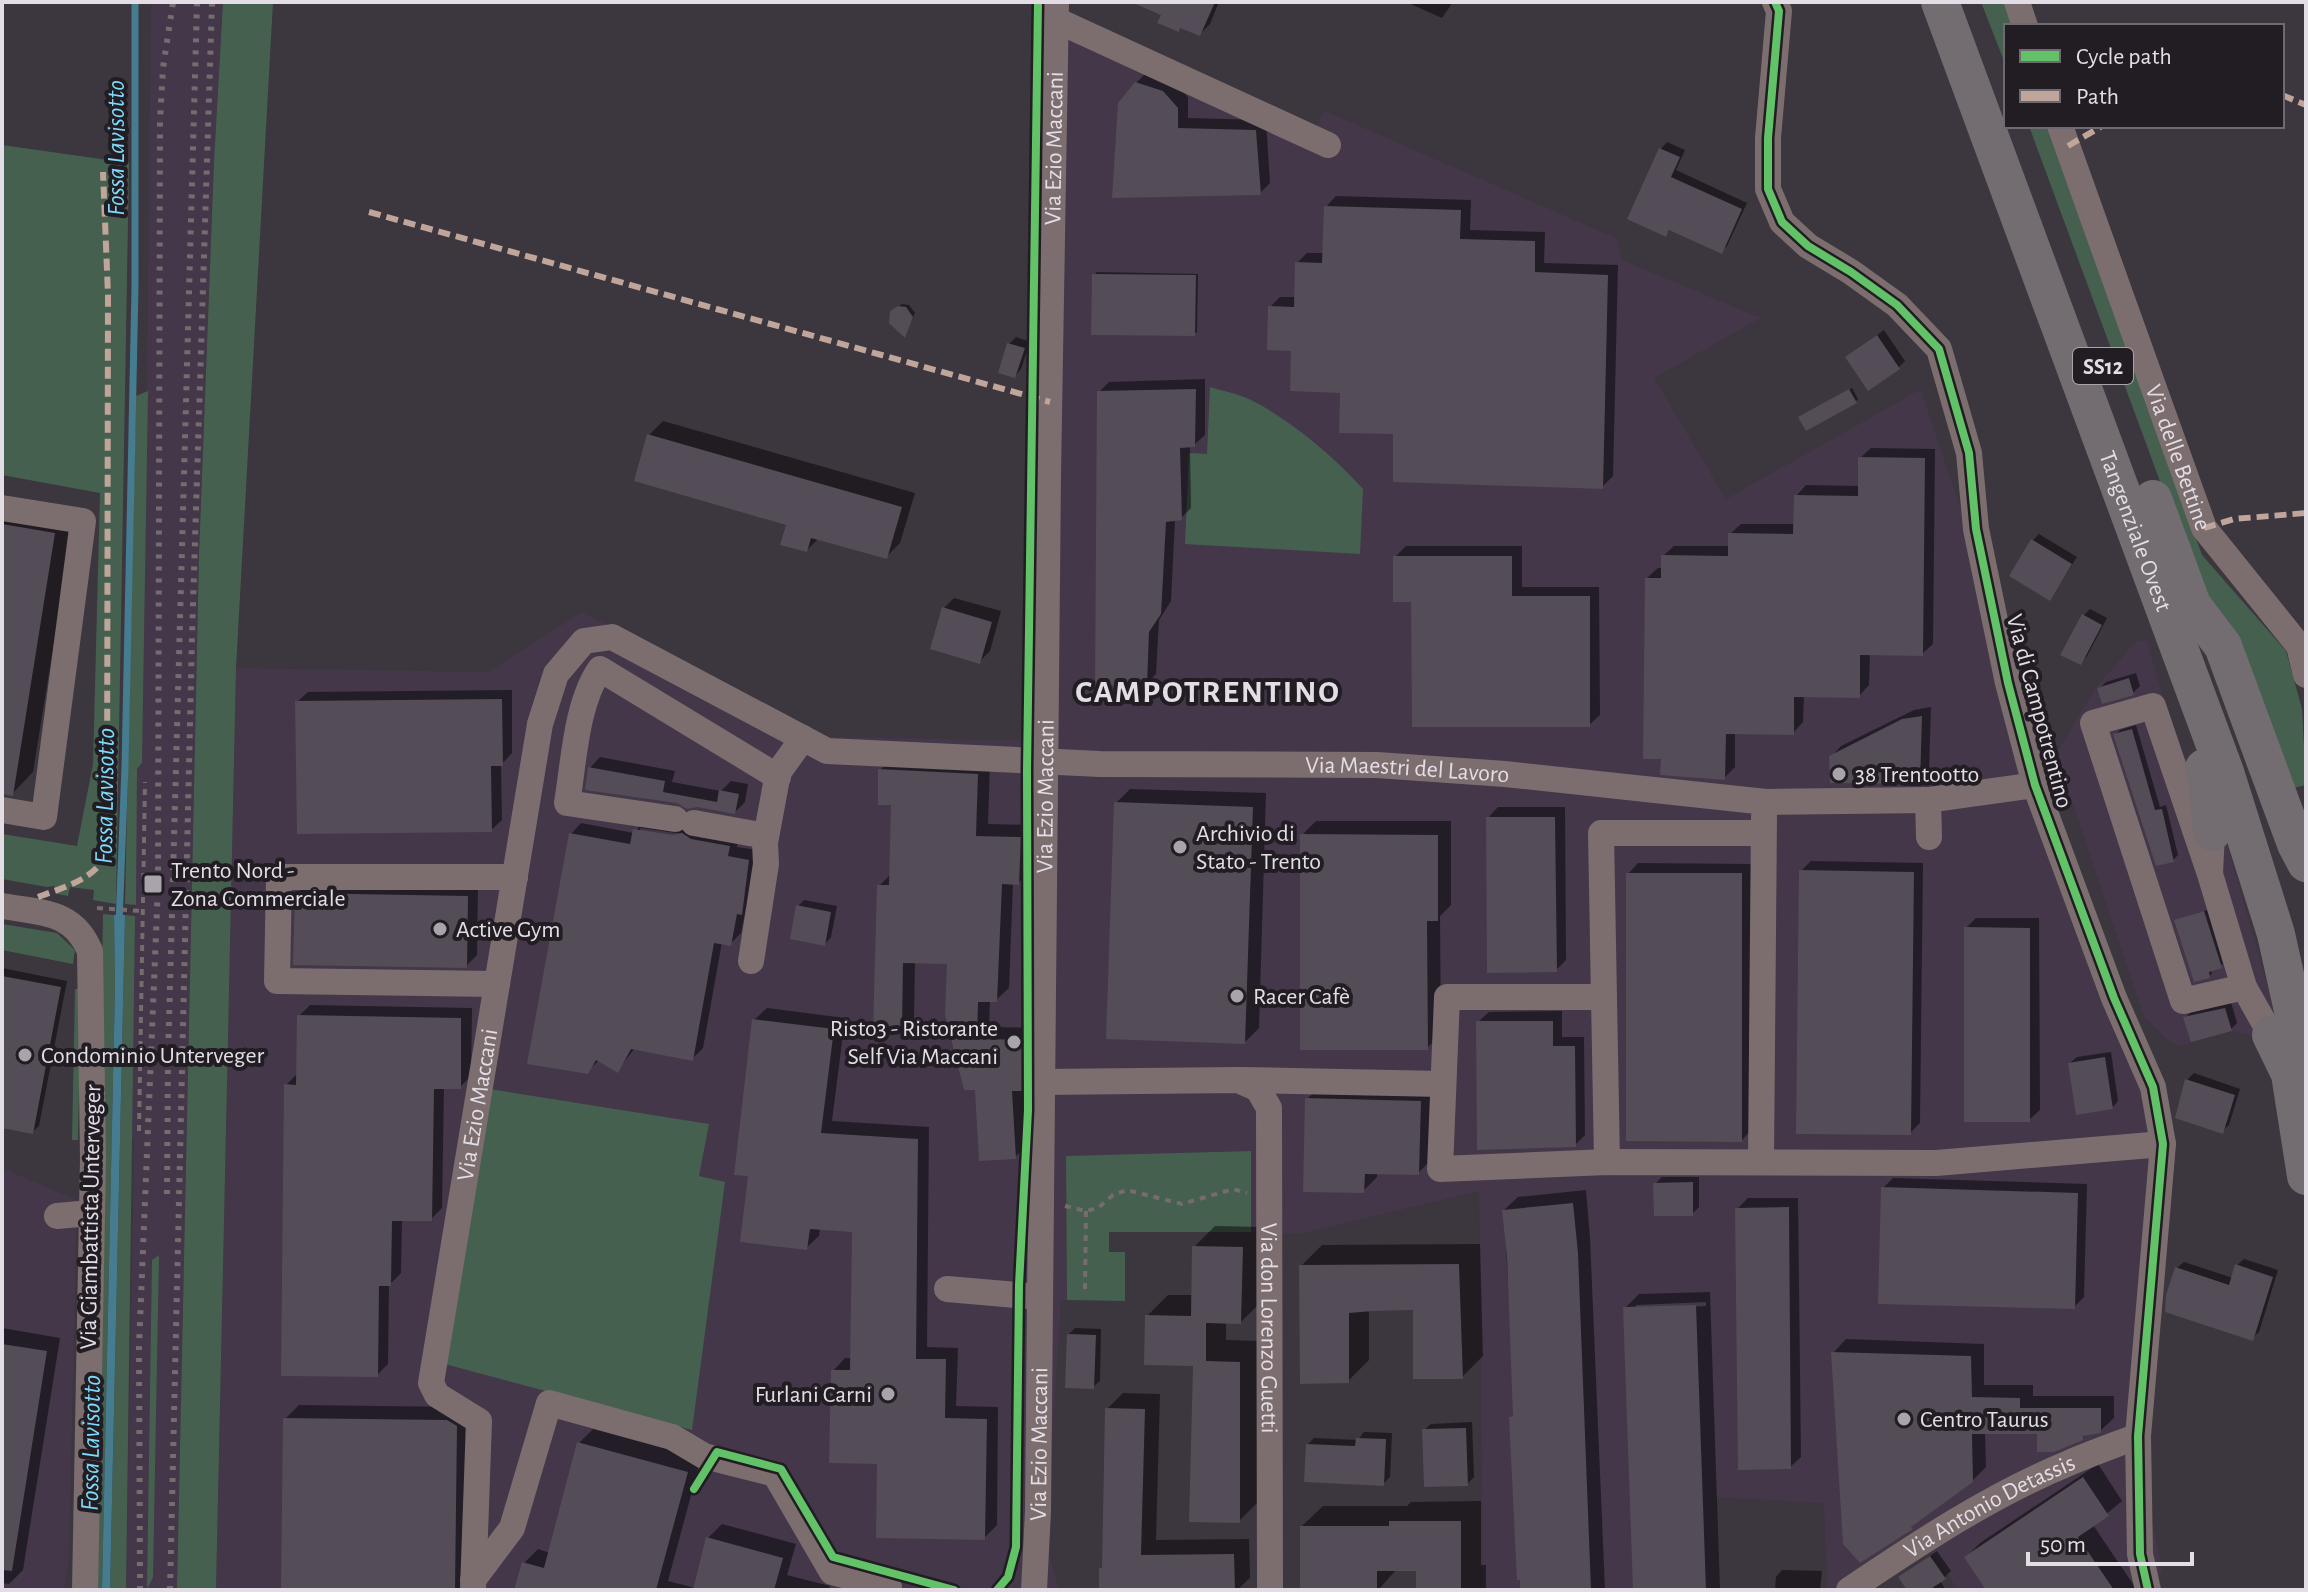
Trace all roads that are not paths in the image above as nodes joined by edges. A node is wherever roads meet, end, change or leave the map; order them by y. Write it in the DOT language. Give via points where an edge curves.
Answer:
graph roads {
  1 [pos="1775,2"];
  2 [pos="1922,2"];
  3 [pos="1940,2"];
  4 [pos="1966,2"];
  5 [pos="2017,2"];
  6 [pos="1056,11"];
  7 [pos="2024,24"];
  8 [pos="2004,103"];
  9 [pos="2014,128"];
  10 [pos="2061,128"];
  11 [pos="1328,145"];
  12 [pos="2011,193"];
  13 [pos="2,508"];
  14 [pos="2180,608"];
  15 [pos="2306,675"];
  16 [pos="803,738"];
  17 [pos="1037,760"];
  18 [pos="778,777"];
  19 [pos="2035,785"];
  20 [pos="1928,800"];
  21 [pos="1766,802"];
  22 [pos="2,810"];
  23 [pos="2212,832"];
  24 [pos="1762,833"];
  25 [pos="766,836"];
  26 [pos="1929,837"];
  27 [pos="2306,863"];
  28 [pos="2210,874"];
  29 [pos="515,877"];
  30 [pos="2,906"];
  31 [pos="2306,951"];
  32 [pos="751,961"];
  33 [pos="497,984"];
  34 [pos="2244,987"];
  35 [pos="1604,997"];
  36 [pos="2271,1035"];
  37 [pos="2306,1069"];
  38 [pos="1238,1080"];
  39 [pos="1042,1082"];
  40 [pos="1443,1084"];
  41 [pos="2163,1144"];
  42 [pos="1761,1161"];
  43 [pos="1607,1162"];
  44 [pos="2306,1176"];
  45 [pos="91,1213"];
  46 [pos="57,1216"];
  47 [pos="947,1289"];
  48 [pos="1040,1297"];
  49 [pos="2138,1436"];
  50 [pos="837,1582"];
  51 [pos="473,1585"];
  52 [pos="889,1588"];
  53 [pos="85,1590"];
  54 [pos="1034,1590"];
  55 [pos="1270,1590"];
  56 [pos="1849,1590"];
  57 [pos="2148,1590"];
  1 -- 19 [label="street, Via di Campotrentino" via="1779,11 1768,189 1782,222 1808,246 1897,305 1939,349 1969,453 1976,529"];
  2 -- 12 [label="highway"];
  3 -- 12 [label="highway, Tangenziale Ovest / SS12"];
  4 -- 8 [label="highway"];
  5 -- 7 [label="street"];
  6 -- 11 [label="street"];
  6 -- 17 [label="street, Via Ezio Maccani"];
  9 -- 14 [label="highway, Tangenziale Ovest / SS12"];
  10 -- 15 [label="street, Via delle Bettine" via="2204,528 2299,646"];
  12 -- 14 [label="highway, Tangenziale Ovest / SS12"];
  13 -- 22 [label="street" via="83,521 44,817"];
  14 -- 23 [label="highway" via="2164,652 2207,777"];
  14 -- 27 [label="highway" via="2223,646"];
  14 -- 31 [label="highway, Tangenziale Ovest / SS12" via="2281,862"];
  14 -- 37 [label="highway, Tangenziale Ovest / SS12" via="2276,934"];
  16 -- 17 [label="street, Via Ezio Maccani" via="827,751"];
  16 -- 18 [label="street"];
  16 -- 29 [label="street, Via Ezio Maccani" via="612,637 584,641 556,674 540,724"];
  17 -- 21 [label="street, Via Maestri del Lavoro" via="1377,765"];
  17 -- 39 [label="street, Via Ezio Maccani"];
  18 -- 25 [label="street"];
  18 -- 25 [label="street" via="600,669 589,684 567,803"];
  19 -- 20 [label="street, Via Maestri del Lavoro"];
  19 -- 41 [label="street, Via di Campotrentino" via="2153,1087"];
  20 -- 21 [label="street, Via Maestri del Lavoro"];
  20 -- 26 [label="street"];
  21 -- 24 [label="street"];
  23 -- 28 [label="street"];
  24 -- 35 [label="street" via="1601,833"];
  24 -- 42 [label="street"];
  25 -- 32 [label="street"];
  28 -- 34 [label="street"];
  28 -- 34 [label="street" via="2153,706 2093,723 2183,1001"];
  29 -- 33 [label="street, Via Ezio Maccani"];
  29 -- 33 [label="street" via="279,877 277,981"];
  30 -- 45 [label="street, Via Giambattista Unterveger" via="58,916 81,932 90,951"];
  33 -- 51 [label="street, Via Ezio Maccani" via="431,1383 437,1395 479,1421"];
  34 -- 36 [label="street"];
  35 -- 40 [label="street" via="1447,997"];
  35 -- 43 [label="street"];
  36 -- 44 [label="highway" via="2290,1074"];
  38 -- 39 [label="street"];
  38 -- 40 [label="street"];
  38 -- 55 [label="street, Via don Lorenzo Guetti" via="1258,1089 1269,1108 1271,1129"];
  39 -- 48 [label="street, Via Ezio Maccani"];
  40 -- 43 [label="street" via="1440,1169"];
  41 -- 42 [label="street" via="1936,1163"];
  41 -- 49 [label="street, Via di Campotrentino"];
  42 -- 43 [label="street"];
  45 -- 46 [label="street"];
  45 -- 53 [label="street, Via Giambattista Unterveger"];
  47 -- 48 [label="street"];
  48 -- 54 [label="street, Via Ezio Maccani"];
  49 -- 56 [label="street, Via Antonio Detassis" via="2067,1463 1990,1503"];
  49 -- 57 [label="street, Via di Campotrentino" via="2140,1554"];
  50 -- 51 [label="street" via="775,1474 704,1456 672,1437 549,1403 512,1528"];
  50 -- 52 [label="street"];
}
